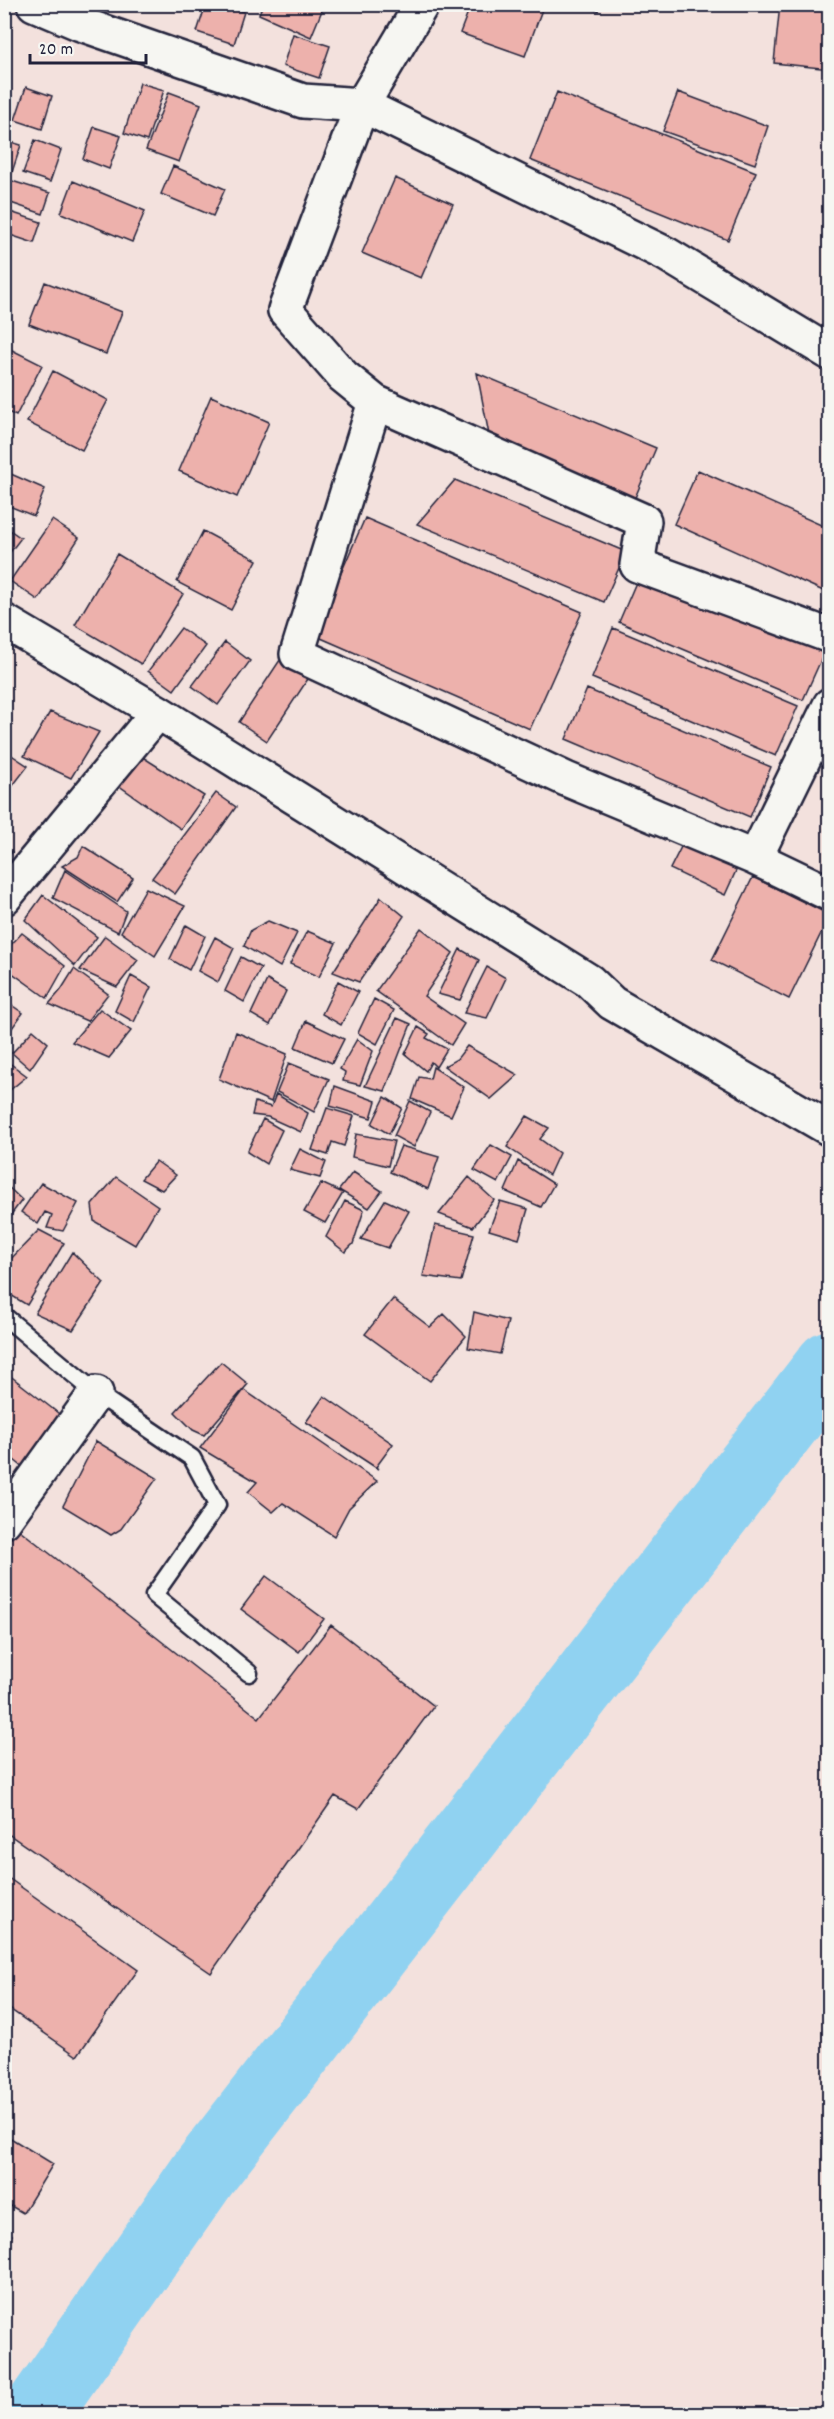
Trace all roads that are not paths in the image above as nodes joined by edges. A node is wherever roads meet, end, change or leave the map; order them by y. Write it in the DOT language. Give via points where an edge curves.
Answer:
graph roads {
  1 [pos="34,4"];
  2 [pos="422,4"];
  3 [pos="362,105"];
  4 [pos="830,353"];
  5 [pos="375,402"];
  6 [pos="4,621"];
  7 [pos="830,636"];
  8 [pos="830,705"];
  9 [pos="158,712"];
  10 [pos="755,858"];
  11 [pos="830,894"];
  12 [pos="4,898"];
  13 [pos="830,1129"];
  14 [pos="4,1316"];
  15 [pos="96,1393"];
  16 [pos="4,1521"];
  17 [pos="249,1672"];
  1 -- 3 [label="street" via="303,101"];
  2 -- 3 [label="street"];
  3 -- 4 [label="street" via="666,255"];
  3 -- 5 [label="street" via="285,310 343,376"];
  5 -- 7 [label="street" via="644,521 637,565"];
  5 -- 10 [label="street" via="297,654 566,779"];
  6 -- 9 [label="street"];
  8 -- 10 [label="street"];
  9 -- 12 [label="street"];
  9 -- 13 [label="street" via="589,981 612,1003"];
  10 -- 11 [label="street"];
  14 -- 15 [label="lane"];
  15 -- 16 [label="street"];
  15 -- 17 [label="lane" via="192,1458 217,1505 154,1595"];
}
